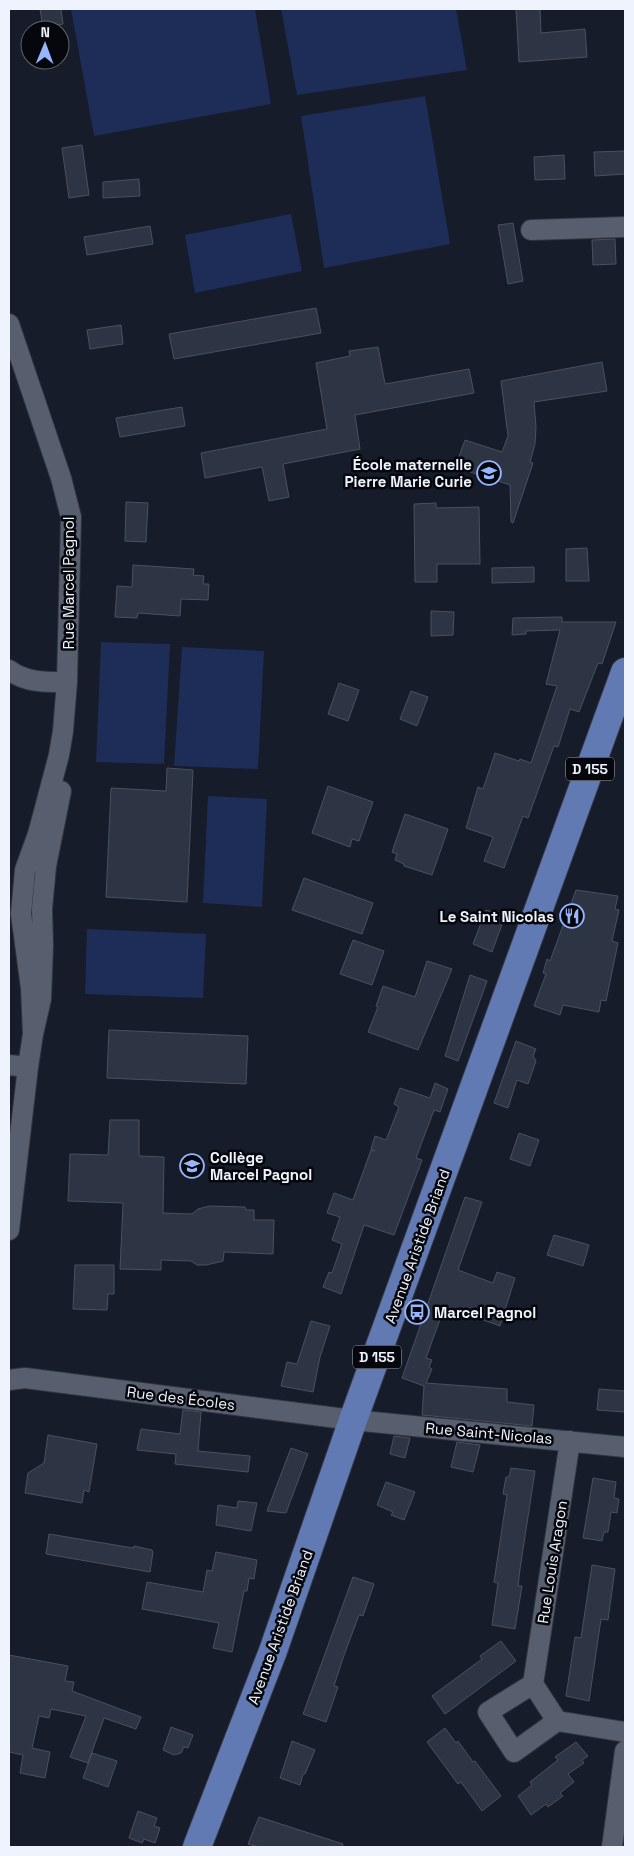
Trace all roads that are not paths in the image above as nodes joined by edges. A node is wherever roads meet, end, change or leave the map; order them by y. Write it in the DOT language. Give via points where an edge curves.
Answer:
graph roads {
  1 [pos="625,227"];
  2 [pos="531,230"];
  3 [pos="9,324"];
  4 [pos="9,670"];
  5 [pos="625,672"];
  6 [pos="67,682"];
  7 [pos="19,1066"];
  8 [pos="9,1230"];
  9 [pos="9,1380"];
  10 [pos="353,1420"];
  11 [pos="570,1440"];
  12 [pos="625,1447"];
  13 [pos="533,1684"];
  14 [pos="557,1720"];
  15 [pos="625,1732"];
  16 [pos="625,1751"];
  17 [pos="197,1847"];
  18 [pos="612,1847"];
  1 -- 2 [label="street"];
  3 -- 6 [label="street, Rue Marcel Pagnol" via="71,517"];
  4 -- 6 [label="street" via="37,682"];
  5 -- 10 [label="main road, Avenue Aristide Briand / D 155"];
  6 -- 7 [label="street, Rue Marcel Pagnol" via="57,760 63,784 46,866 42,909 41,999 33,1034"];
  7 -- 8 [label="street, Rue Marcel Pagnol"];
  9 -- 10 [label="street, Rue des Écoles" via="25,1378"];
  10 -- 11 [label="street, Rue Saint-Nicolas"];
  10 -- 17 [label="main road, Avenue Aristide Briand / D 155" via="273,1652"];
  11 -- 12 [label="street, Rue Saint-Nicolas"];
  11 -- 13 [label="street, Rue Louis Aragon"];
  13 -- 14 [label="street"];
  13 -- 14 [label="street" via="488,1712 514,1752"];
  14 -- 15 [label="street"];
  16 -- 18 [label="street"];
}
